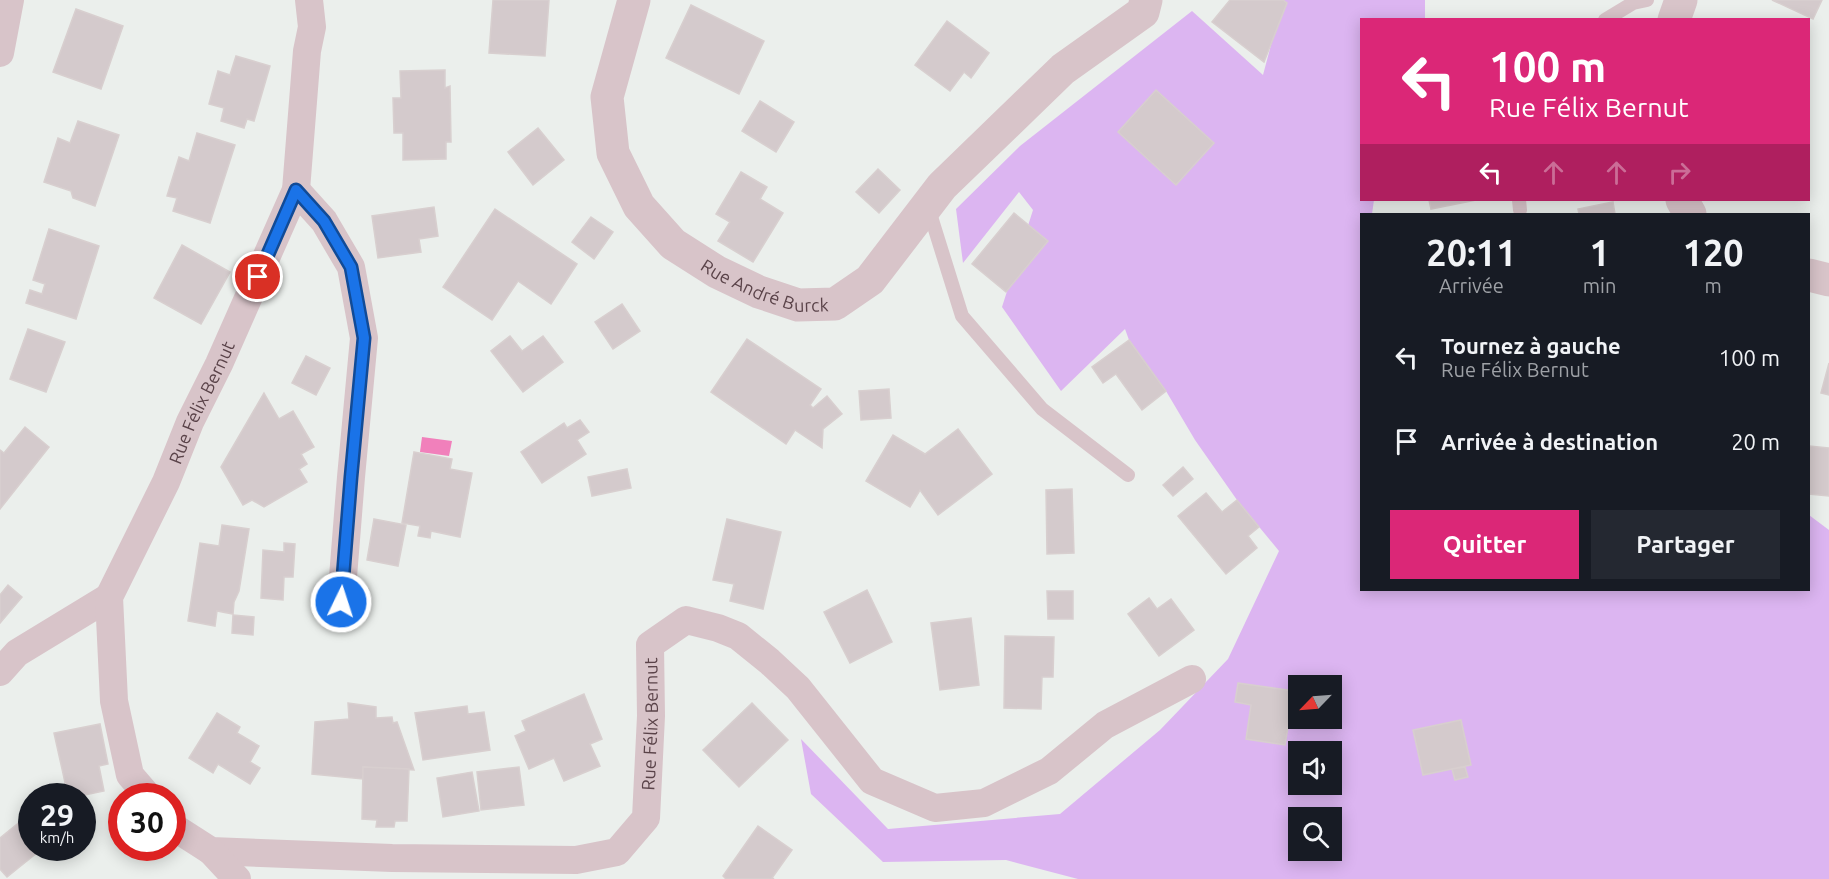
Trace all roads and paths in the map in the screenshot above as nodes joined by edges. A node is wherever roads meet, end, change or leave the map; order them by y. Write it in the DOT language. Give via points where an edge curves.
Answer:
graph roads {
  1 [pos="10,0"];
  2 [pos="309,0"];
  3 [pos="634,0"];
  4 [pos="1146,0"];
  5 [pos="1647,0"];
  6 [pos="1681,0"];
  7 [pos="1608,18"];
  8 [pos="1675,18"];
  9 [pos="0,53"];
  10 [pos="296,190"];
  11 [pos="927,205"];
  12 [pos="1810,275"];
  13 [pos="1829,280"];
  14 [pos="1128,475"];
  15 [pos="110,597"];
  16 [pos="341,602"];
  17 [pos="0,672"];
  18 [pos="1192,678"];
  19 [pos="137,783"];
  20 [pos="186,835"];
  21 [pos="212,851"];
  22 [pos="237,879"];
  1 -- 9 [label="street"];
  2 -- 10 [label="street, Rue Félix Bernut" via="312,27"];
  3 -- 11 [label="street, Rue André Burck" via="607,97 613,153 639,206 672,244 759,292 798,305 835,304 870,280"];
  4 -- 11 [label="street, Rue André Burck" via="1143,12 1063,69"];
  5 -- 7 [label="lane" via="1633,3"];
  6 -- 8 [label="street"];
  10 -- 15 [label="street, Rue Félix Bernut" via="166,482"];
  10 -- 16 [label="street" via="324,221 351,267 364,338"];
  11 -- 14 [label="lane" via="962,316 1042,409"];
  12 -- 13 [label="street"];
  15 -- 17 [label="street" via="17,653"];
  15 -- 19 [label="street, Rue Félix Bernut" via="114,701 130,775"];
  18 -- 21 [label="street, Rue Félix Bernut" via="1105,725 1048,771 984,803 935,808 872,781 798,688 738,636 686,620 650,645 646,818 617,852 576,860"];
  20 -- 21 [label="street, Rue Félix Bernut"];
  21 -- 22 [label="street"];
}
